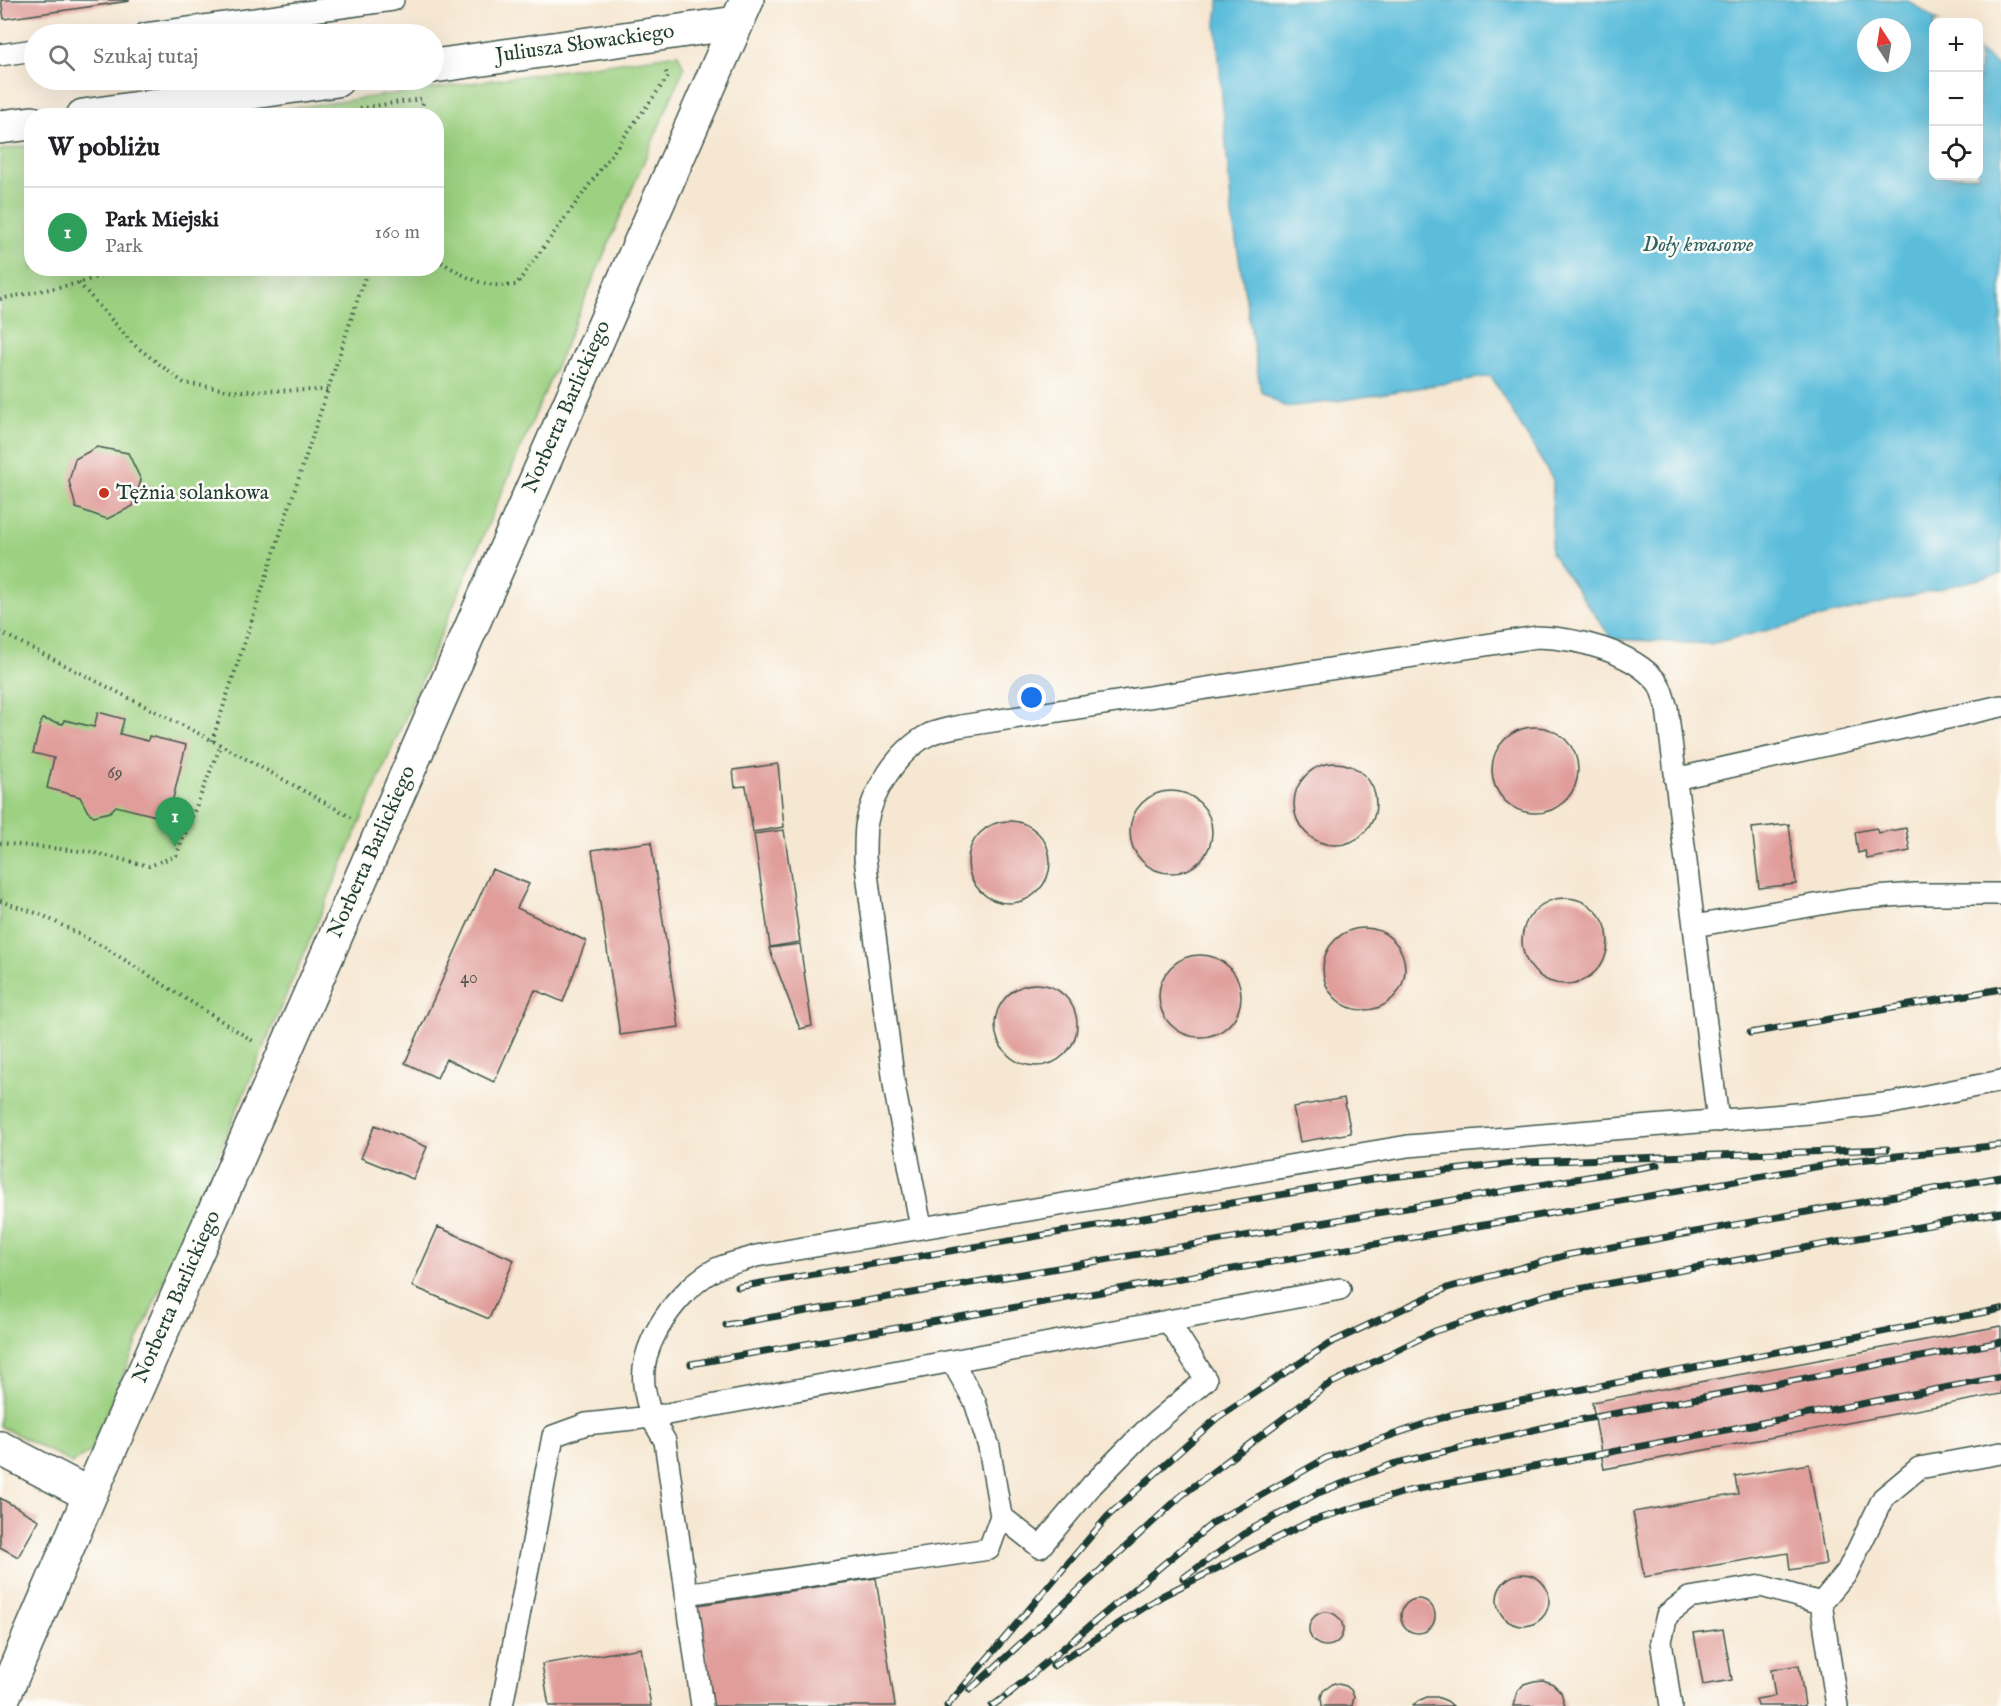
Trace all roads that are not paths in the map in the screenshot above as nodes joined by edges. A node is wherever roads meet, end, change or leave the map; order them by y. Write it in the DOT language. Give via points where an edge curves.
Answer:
graph roads {
  1 [pos="393,0"];
  2 [pos="741,12"];
  3 [pos="218,24"];
  4 [pos="24,51"];
  5 [pos="0,55"];
  6 [pos="444,64"];
  7 [pos="266,90"];
  8 [pos="139,108"];
  9 [pos="24,124"];
  10 [pos="0,127"];
  11 [pos="2001,706"];
  12 [pos="1676,778"];
  13 [pos="2001,894"];
  14 [pos="1694,926"];
  15 [pos="2001,1082"];
  16 [pos="1718,1121"];
  17 [pos="921,1227"];
  18 [pos="1340,1289"];
  19 [pos="1168,1322"];
  20 [pos="952,1361"];
  21 [pos="651,1417"];
  22 [pos="0,1448"];
  23 [pos="2001,1453"];
  24 [pos="90,1495"];
  25 [pos="1001,1516"];
  26 [pos="686,1594"];
  27 [pos="1821,1604"];
  28 [pos="0,1705"];
  29 [pos="502,1706"];
  30 [pos="702,1706"];
  31 [pos="1671,1706"];
  32 [pos="1837,1706"];
  1 -- 3 [label="lane"];
  2 -- 6 [label="street, Juliusza Słowackiego"];
  2 -- 24 [label="street, Norberta Barlickiego"];
  4 -- 5 [label="lane"];
  7 -- 8 [label="street"];
  9 -- 10 [label="street"];
  11 -- 12 [label="lane"];
  12 -- 14 [label="lane"];
  12 -- 17 [label="lane" via="1667,708 1658,684 1642,667 1618,654 1561,638 1526,639 961,726 931,734 909,748 890,770 875,797 866,825 865,858 895,1090"];
  13 -- 14 [label="lane" via="1850,899"];
  14 -- 16 [label="lane"];
  15 -- 16 [label="lane" via="1892,1102"];
  16 -- 17 [label="lane" via="1408,1146"];
  17 -- 21 [label="lane" via="756,1256 717,1269 692,1286 658,1329 646,1359 644,1384"];
  18 -- 19 [label="lane"];
  19 -- 20 [label="lane"];
  19 -- 25 [label="lane" via="1206,1380 1144,1432 1092,1485 1040,1547"];
  20 -- 21 [label="lane"];
  20 -- 25 [label="lane" via="975,1402 989,1447"];
  21 -- 26 [label="lane" via="665,1441"];
  21 -- 29 [label="lane" via="586,1424 553,1436"];
  22 -- 24 [label="street"];
  23 -- 27 [label="lane" via="1919,1468 1883,1498 1847,1572"];
  24 -- 28 [label="street, Norberta Barlickiego"];
  25 -- 26 [label="lane" via="990,1549"];
  26 -- 30 [label="lane"];
  27 -- 31 [label="lane" via="1761,1586 1689,1598 1667,1615 1661,1641"];
  27 -- 32 [label="lane"];
}
